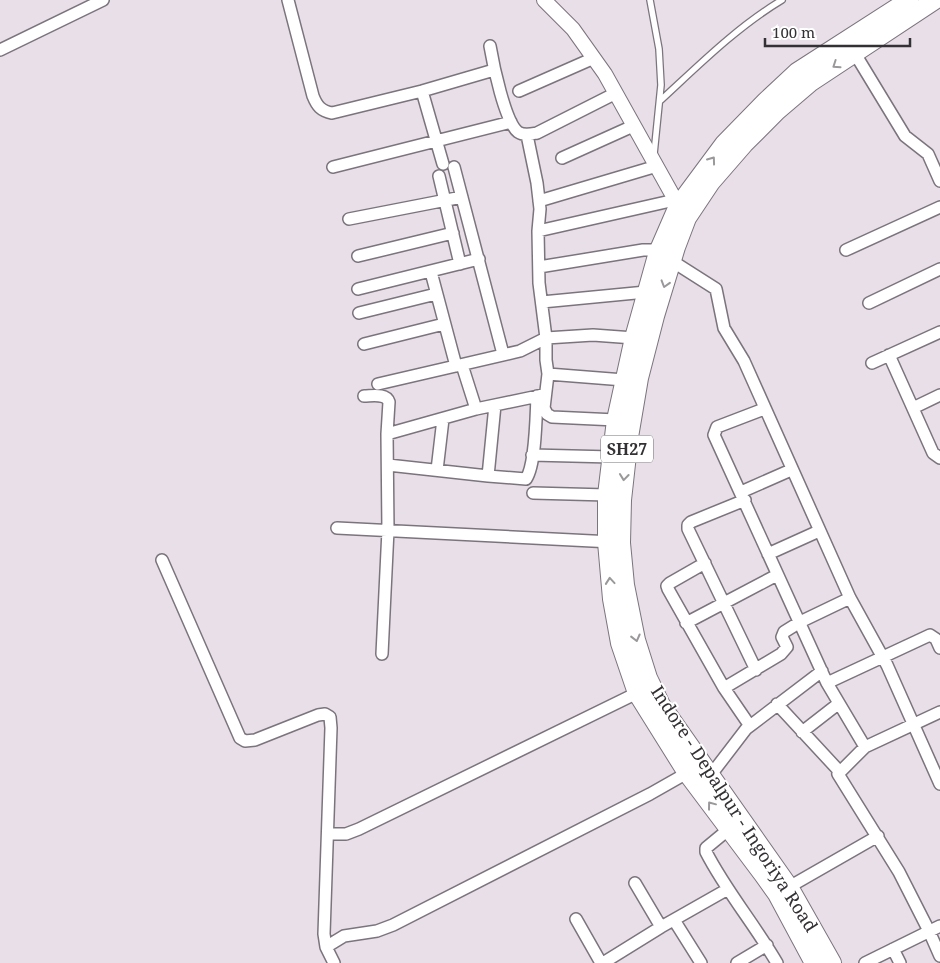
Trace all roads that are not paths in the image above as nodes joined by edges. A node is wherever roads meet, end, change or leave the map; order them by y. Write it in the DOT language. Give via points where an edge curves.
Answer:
graph roads {
  1 [pos="103,0"];
  2 [pos="288,0"];
  3 [pos="544,0"];
  4 [pos="650,0"];
  5 [pos="782,0"];
  6 [pos="909,0"];
  7 [pos="935,0"];
  8 [pos="490,46"];
  9 [pos="0,50"];
  10 [pos="854,52"];
  11 [pos="594,58"];
  12 [pos="494,70"];
  13 [pos="519,90"];
  14 [pos="422,91"];
  15 [pos="616,93"];
  16 [pos="660,100"];
  17 [pos="511,122"];
  18 [pos="633,126"];
  19 [pos="527,135"];
  20 [pos="436,141"];
  21 [pos="935,157"];
  22 [pos="562,158"];
  23 [pos="655,164"];
  24 [pos="333,167"];
  25 [pos="439,176"];
  26 [pos="940,182"];
  27 [pos="462,197"];
  28 [pos="446,200"];
  29 [pos="539,201"];
  30 [pos="940,207"];
  31 [pos="680,208"];
  32 [pos="349,219"];
  33 [pos="538,231"];
  34 [pos="453,233"];
  35 [pos="846,250"];
  36 [pos="358,256"];
  37 [pos="665,256"];
  38 [pos="479,259"];
  39 [pos="460,264"];
  40 [pos="539,267"];
  41 [pos="940,270"];
  42 [pos="431,272"];
  43 [pos="358,289"];
  44 [pos="646,292"];
  45 [pos="436,294"];
  46 [pos="542,302"];
  47 [pos="870,303"];
  48 [pos="359,313"];
  49 [pos="444,324"];
  50 [pos="940,332"];
  51 [pos="546,338"];
  52 [pos="634,338"];
  53 [pos="364,344"];
  54 [pos="504,354"];
  55 [pos="889,356"];
  56 [pos="872,363"];
  57 [pos="459,366"];
  58 [pos="548,374"];
  59 [pos="624,380"];
  60 [pos="378,384"];
  61 [pos="542,395"];
  62 [pos="940,395"];
  63 [pos="364,396"];
  64 [pos="496,405"];
  65 [pos="913,408"];
  66 [pos="476,409"];
  67 [pos="764,409"];
  68 [pos="442,419"];
  69 [pos="616,420"];
  70 [pos="387,434"];
  71 [pos="532,455"];
  72 [pos="612,457"];
  73 [pos="940,458"];
  74 [pos="388,466"];
  75 [pos="437,470"];
  76 [pos="791,470"];
  77 [pos="488,476"];
  78 [pos="533,493"];
  79 [pos="607,495"];
  80 [pos="743,496"];
  81 [pos="337,528"];
  82 [pos="388,530"];
  83 [pos="819,531"];
  84 [pos="614,542"];
  85 [pos="768,554"];
  86 [pos="162,560"];
  87 [pos="705,563"];
  88 [pos="777,575"];
  89 [pos="850,598"];
  90 [pos="724,603"];
  91 [pos="800,622"];
  92 [pos="686,623"];
  93 [pos="940,648"];
  94 [pos="382,654"];
  95 [pos="882,659"];
  96 [pos="756,670"];
  97 [pos="822,671"];
  98 [pos="827,683"];
  99 [pos="724,688"];
  100 [pos="637,693"];
  101 [pos="777,704"];
  102 [pos="838,704"];
  103 [pos="940,712"];
  104 [pos="913,723"];
  105 [pos="750,726"];
  106 [pos="802,732"];
  107 [pos="864,747"];
  108 [pos="840,772"];
  109 [pos="687,774"];
  110 [pos="710,776"];
  111 [pos="940,784"];
  112 [pos="729,829"];
  113 [pos="328,834"];
  114 [pos="878,836"];
  115 [pos="635,883"];
  116 [pos="789,887"];
  117 [pos="728,890"];
  118 [pos="576,919"];
  119 [pos="674,920"];
  120 [pos="662,927"];
  121 [pos="935,928"];
  122 [pos="767,945"];
  123 [pos="326,947"];
  124 [pos="893,949"];
  125 [pos="940,956"];
  126 [pos="334,963"];
  127 [pos="602,963"];
  128 [pos="701,963"];
  129 [pos="737,963"];
  130 [pos="777,963"];
  131 [pos="814,963"];
  132 [pos="832,963"];
  133 [pos="865,963"];
  134 [pos="900,963"];
  1 -- 9 [label="street"];
  2 -- 14 [label="street" via="312,96 324,112"];
  3 -- 11 [label="street" via="573,29"];
  4 -- 16 [label="lane" via="659,49"];
  5 -- 16 [label="lane" via="728,39"];
  31 -- 6 [label="main road, Indore - Depalpur - Ingoriya Road / SH27, one-way" via="724,144 797,72"];
  7 -- 10 [label="main road, Indore - Depalpur - Ingoriya Road / SH27"];
  8 -- 12 [label="street"];
  10 -- 21 [label="street" via="905,136"];
  10 -- 31 [label="main road, Indore - Depalpur - Ingoriya Road / SH27, one-way" via="811,82 778,111 711,182"];
  11 -- 13 [label="street"];
  11 -- 15 [label="street"];
  12 -- 14 [label="street"];
  12 -- 17 [label="street"];
  14 -- 20 [label="street"];
  15 -- 18 [label="street"];
  15 -- 19 [label="street"];
  16 -- 23 [label="lane"];
  17 -- 19 [label="street" via="518,132"];
  17 -- 20 [label="street"];
  18 -- 22 [label="street"];
  18 -- 23 [label="street"];
  19 -- 29 [label="street"];
  20 -- 24 [label="street"];
  20 -- 27 [label="street"];
  21 -- 26 [label="street"];
  23 -- 29 [label="street"];
  23 -- 31 [label="street"];
  25 -- 28 [label="street"];
  27 -- 28 [label="street"];
  27 -- 38 [label="street"];
  28 -- 32 [label="street"];
  28 -- 34 [label="street"];
  29 -- 33 [label="street"];
  30 -- 35 [label="street"];
  31 -- 33 [label="street"];
  31 -- 37 [label="main road, Indore - Depalpur - Ingoriya Road / SH27"];
  33 -- 40 [label="street"];
  34 -- 36 [label="street"];
  34 -- 39 [label="street"];
  37 -- 40 [label="street" via="643,250"];
  37 -- 44 [label="main road, Indore - Depalpur - Ingoriya Road / SH27"];
  37 -- 67 [label="street" via="716,289 724,328 744,361"];
  37 -- 84 [label="main road, Indore - Depalpur - Ingoriya Road / SH27, one-way" via="630,428"];
  38 -- 39 [label="street"];
  38 -- 54 [label="street"];
  39 -- 42 [label="street"];
  40 -- 46 [label="street"];
  41 -- 47 [label="street"];
  42 -- 43 [label="street"];
  42 -- 45 [label="street"];
  44 -- 46 [label="street"];
  44 -- 52 [label="main road, Indore - Depalpur - Ingoriya Road / SH27"];
  45 -- 48 [label="street"];
  45 -- 49 [label="street"];
  46 -- 51 [label="street"];
  49 -- 53 [label="street"];
  49 -- 57 [label="street"];
  50 -- 55 [label="street"];
  51 -- 52 [label="street" via="593,335"];
  51 -- 54 [label="street" via="520,351"];
  51 -- 58 [label="street"];
  52 -- 59 [label="main road, Indore - Depalpur - Ingoriya Road / SH27"];
  54 -- 57 [label="street"];
  55 -- 56 [label="street"];
  55 -- 65 [label="street"];
  57 -- 60 [label="street"];
  57 -- 66 [label="street"];
  58 -- 59 [label="street"];
  58 -- 61 [label="street"];
  59 -- 69 [label="main road, Indore - Depalpur - Ingoriya Road / SH27"];
  61 -- 64 [label="street"];
  61 -- 69 [label="street" via="544,408 552,417"];
  61 -- 71 [label="street"];
  62 -- 65 [label="street"];
  63 -- 70 [label="street" via="388,399"];
  64 -- 66 [label="street"];
  64 -- 77 [label="street"];
  65 -- 73 [label="street" via="933,453"];
  66 -- 68 [label="street"];
  67 -- 76 [label="street"];
  67 -- 80 [label="street" via="715,430 716,440"];
  68 -- 70 [label="street"];
  68 -- 75 [label="street"];
  69 -- 72 [label="main road, Indore - Depalpur - Ingoriya Road / SH27"];
  70 -- 74 [label="street"];
  71 -- 72 [label="street"];
  71 -- 77 [label="street" via="526,479"];
  72 -- 79 [label="main road, Indore - Depalpur - Ingoriya Road / SH27"];
  74 -- 75 [label="street"];
  74 -- 82 [label="street"];
  75 -- 77 [label="street"];
  76 -- 80 [label="street"];
  76 -- 83 [label="street"];
  78 -- 79 [label="street"];
  79 -- 84 [label="main road, Indore - Depalpur - Ingoriya Road / SH27"];
  80 -- 85 [label="street"];
  80 -- 87 [label="street" via="688,525"];
  81 -- 82 [label="street"];
  82 -- 84 [label="street"];
  82 -- 94 [label="street"];
  83 -- 85 [label="street"];
  83 -- 89 [label="street"];
  100 -- 84 [label="main road, Indore - Depalpur - Ingoriya Road / SH27, one-way" via="620,643 612,600"];
  84 -- 110 [label="main road, Indore - Depalpur - Ingoriya Road / SH27, one-way" via="648,678 661,705"];
  85 -- 88 [label="street"];
  86 -- 113 [label="street" via="240,738 255,740 318,715 330,717"];
  87 -- 90 [label="street"];
  87 -- 92 [label="street" via="667,586"];
  88 -- 90 [label="street"];
  88 -- 91 [label="street"];
  89 -- 91 [label="street"];
  89 -- 95 [label="street"];
  90 -- 92 [label="street"];
  90 -- 96 [label="street"];
  91 -- 96 [label="street" via="782,635 787,648"];
  91 -- 97 [label="street"];
  92 -- 99 [label="street"];
  93 -- 95 [label="street" via="930,635"];
  95 -- 98 [label="street"];
  95 -- 104 [label="street"];
  96 -- 99 [label="street"];
  97 -- 98 [label="street"];
  97 -- 101 [label="street"];
  98 -- 102 [label="street"];
  99 -- 105 [label="street"];
  100 -- 109 [label="main road, Indore - Depalpur - Ingoriya Road / SH27"];
  100 -- 113 [label="street" via="360,829 346,834"];
  101 -- 105 [label="street"];
  101 -- 106 [label="street"];
  102 -- 106 [label="street"];
  102 -- 107 [label="street"];
  103 -- 104 [label="street"];
  104 -- 107 [label="street"];
  104 -- 111 [label="street"];
  105 -- 110 [label="street"];
  106 -- 108 [label="street"];
  107 -- 108 [label="street"];
  108 -- 114 [label="street" via="840,780"];
  112 -- 109 [label="main road, Indore - Depalpur - Ingoriya Road / SH27, one-way"];
  109 -- 123 [label="street" via="393,925 344,936"];
  110 -- 116 [label="main road, Indore - Depalpur - Ingoriya Road / SH27"];
  112 -- 117 [label="street" via="706,848"];
  112 -- 131 [label="main road, Indore - Depalpur - Ingoriya Road / SH27" via="776,894"];
  113 -- 123 [label="street"];
  114 -- 116 [label="street"];
  114 -- 121 [label="street" via="912,896"];
  115 -- 120 [label="street"];
  116 -- 132 [label="main road, Indore - Depalpur - Ingoriya Road / SH27"];
  117 -- 119 [label="street"];
  117 -- 122 [label="street"];
  118 -- 127 [label="street"];
  119 -- 120 [label="street"];
  119 -- 128 [label="street"];
  120 -- 127 [label="street"];
  121 -- 124 [label="street"];
  121 -- 125 [label="street"];
  122 -- 129 [label="street"];
  122 -- 130 [label="street"];
  123 -- 126 [label="street"];
  124 -- 133 [label="street"];
  124 -- 134 [label="street"];
}
